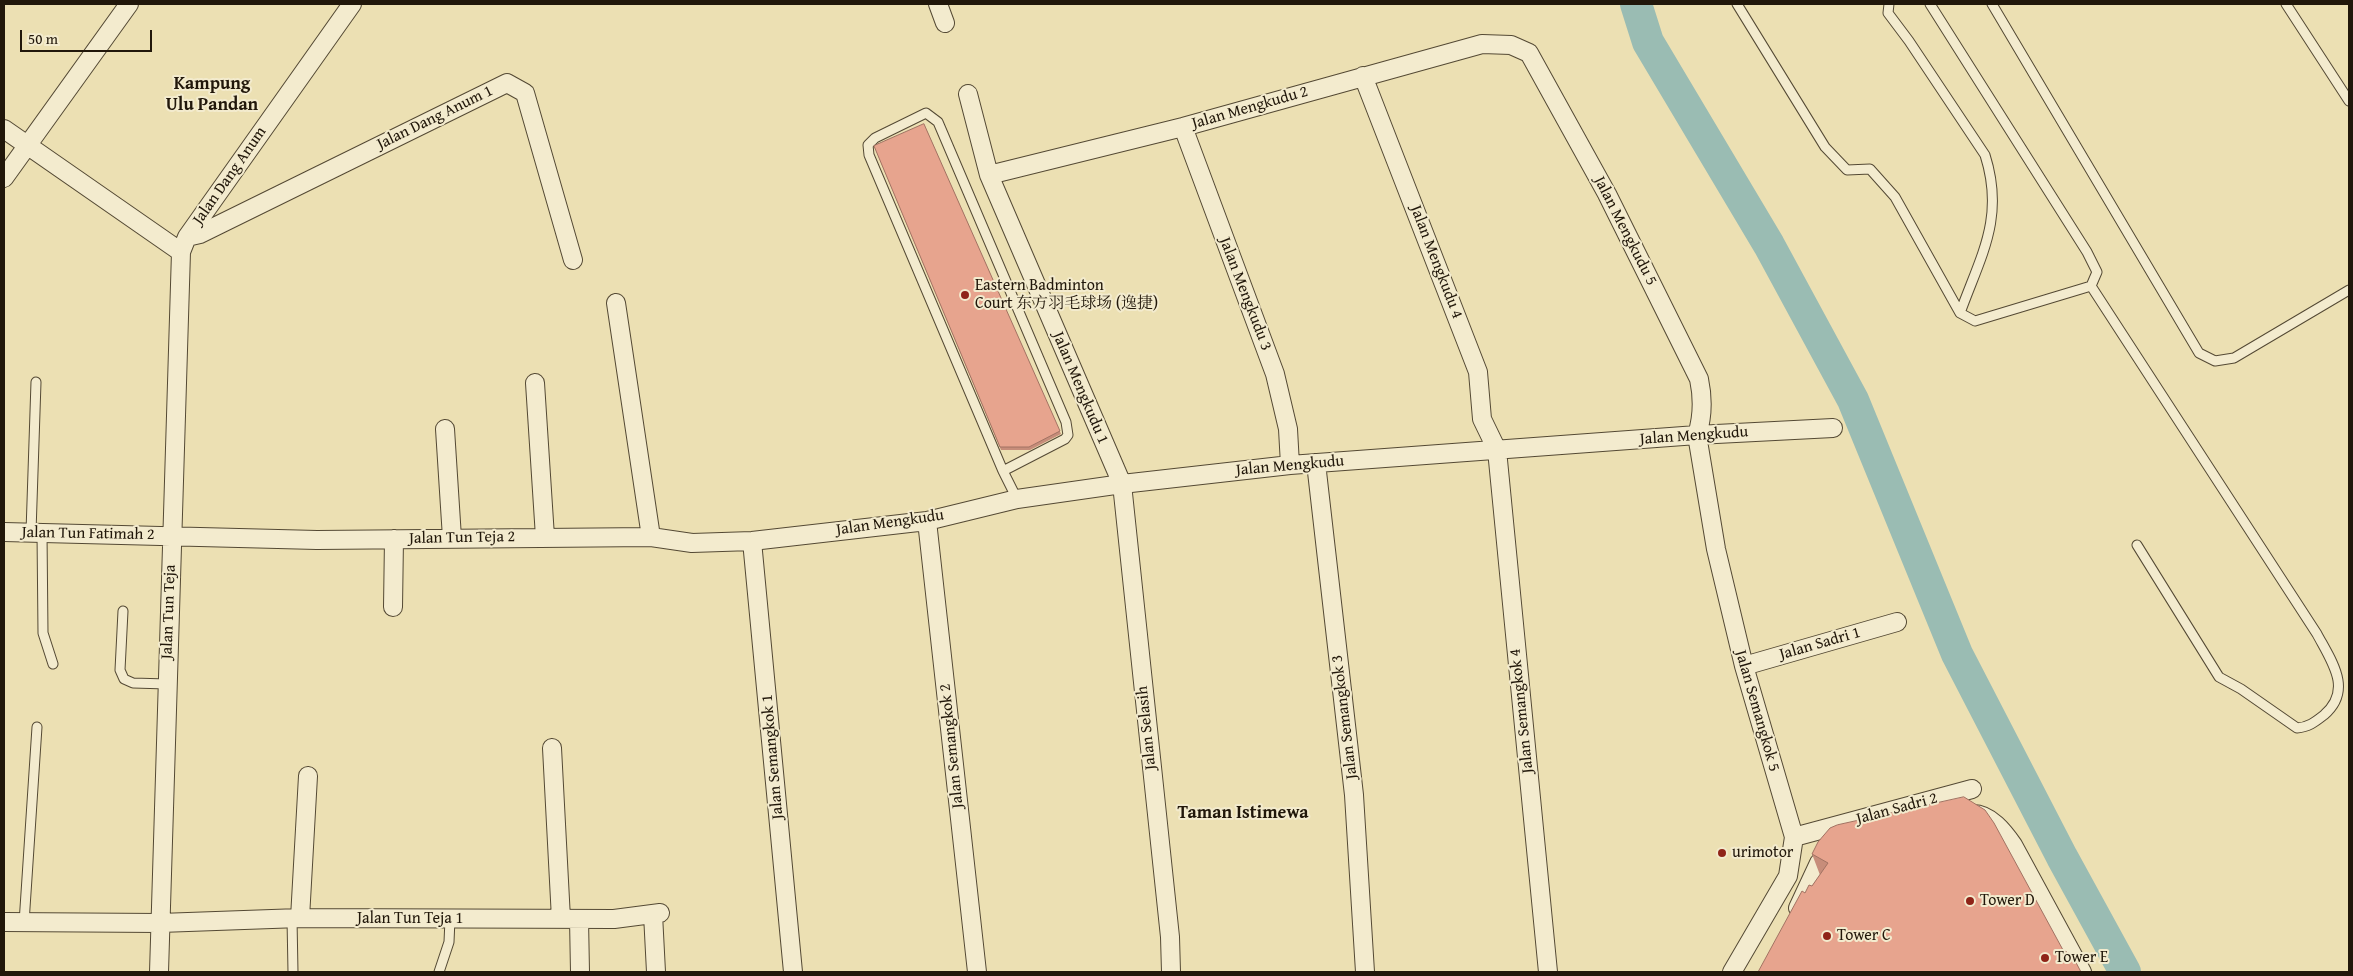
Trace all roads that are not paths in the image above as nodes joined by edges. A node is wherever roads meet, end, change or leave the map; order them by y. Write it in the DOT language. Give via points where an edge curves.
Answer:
graph roads {
  1 [pos="130,4"];
  2 [pos="352,4"];
  3 [pos="938,4"];
  4 [pos="1737,4"];
  5 [pos="1889,4"];
  6 [pos="1930,4"];
  7 [pos="1992,4"];
  8 [pos="2286,4"];
  9 [pos="944,23"];
  10 [pos="1511,45"];
  11 [pos="1363,76"];
  12 [pos="968,94"];
  13 [pos="2349,101"];
  14 [pos="1183,127"];
  15 [pos="4,129"];
  16 [pos="28,145"];
  17 [pos="989,175"];
  18 [pos="4,178"];
  19 [pos="184,244"];
  20 [pos="573,260"];
  21 [pos="2091,286"];
  22 [pos="2349,290"];
  23 [pos="616,303"];
  24 [pos="1960,313"];
  25 [pos="36,382"];
  26 [pos="535,383"];
  27 [pos="1833,428"];
  28 [pos="445,429"];
  29 [pos="1697,435"];
  30 [pos="1496,450"];
  31 [pos="1316,463"];
  32 [pos="1290,465"];
  33 [pos="1003,471"];
  34 [pos="1122,484"];
  35 [pos="1017,499"];
  36 [pos="927,521"];
  37 [pos="4,532"];
  38 [pos="37,533"];
  39 [pos="171,536"];
  40 [pos="545,537"];
  41 [pos="651,537"];
  42 [pos="452,538"];
  43 [pos="394,539"];
  44 [pos="752,541"];
  45 [pos="2137,545"];
  46 [pos="394,607"];
  47 [pos="122,611"];
  48 [pos="1897,622"];
  49 [pos="54,664"];
  50 [pos="1744,666"];
  51 [pos="167,684"];
  52 [pos="37,727"];
  53 [pos="552,748"];
  54 [pos="308,776"];
  55 [pos="1972,789"];
  56 [pos="1955,817"];
  57 [pos="1794,837"];
  58 [pos="1843,842"];
  59 [pos="296,919"];
  60 [pos="450,919"];
  61 [pos="561,919"];
  62 [pos="579,919"];
  63 [pos="4,922"];
  64 [pos="24,923"];
  65 [pos="160,923"];
  66 [pos="1789,925"];
  67 [pos="159,972"];
  68 [pos="293,972"];
  69 [pos="439,972"];
  70 [pos="580,972"];
  71 [pos="656,972"];
  72 [pos="793,972"];
  73 [pos="977,972"];
  74 [pos="1171,972"];
  75 [pos="1365,972"];
  76 [pos="1548,972"];
  77 [pos="1732,972"];
  78 [pos="2082,972"];
  1 -- 16 [label="street"];
  2 -- 19 [label="street, Jalan Dang Anum"];
  3 -- 9 [label="street"];
  4 -- 24 [label="lane" via="1825,147 1847,170 1870,169 1894,197"];
  5 -- 24 [label="lane" via="1888,13 1984,156 1991,175 1994,206 1991,228"];
  6 -- 21 [label="lane" via="2086,252 2097,272"];
  7 -- 22 [label="lane" via="2199,353 2216,361 2234,358"];
  8 -- 13 [label="lane"];
  10 -- 11 [label="street, Jalan Mengkudu 2" via="1482,44"];
  10 -- 29 [label="street, Jalan Mengkudu 5" via="1529,53 1607,194 1699,379 1702,420"];
  11 -- 14 [label="street, Jalan Mengkudu 2"];
  11 -- 30 [label="street, Jalan Mengkudu 4" via="1478,372 1482,419"];
  12 -- 17 [label="street, Jalan Mengkudu 1"];
  14 -- 17 [label="street, Jalan Mengkudu 2"];
  14 -- 32 [label="street, Jalan Mengkudu 3" via="1275,374 1288,429"];
  15 -- 16 [label="street"];
  16 -- 18 [label="street"];
  16 -- 19 [label="street"];
  17 -- 34 [label="street, Jalan Mengkudu 1"];
  19 -- 20 [label="street, Jalan Dang Anum 1" via="507,83 525,93"];
  19 -- 39 [label="street, Jalan Tun Teja"];
  21 -- 24 [label="lane" via="1975,321"];
  21 -- 45 [label="lane" via="2327,652 2341,677 2342,690 2332,709 2308,727 2297,728 2219,677"];
  23 -- 41 [label="street"];
  25 -- 38 [label="lane"];
  26 -- 40 [label="street"];
  27 -- 29 [label="street, Jalan Mengkudu"];
  28 -- 42 [label="street"];
  29 -- 30 [label="street, Jalan Mengkudu"];
  29 -- 50 [label="street, Jalan Semangkok 5" via="1716,549"];
  30 -- 31 [label="street, Jalan Mengkudu"];
  30 -- 76 [label="street, Jalan Semangkok 4"];
  31 -- 32 [label="street, Jalan Mengkudu"];
  31 -- 75 [label="street, Jalan Semangkok 3" via="1354,795"];
  32 -- 34 [label="street, Jalan Mengkudu"];
  33 -- 33 [label="lane" via="1065,439 1068,435 1066,422 938,122 926,113 875,138 868,146 869,155"];
  33 -- 35 [label="lane"];
  34 -- 35 [label="street, Jalan Mengkudu"];
  34 -- 74 [label="street, Jalan Selasih" via="1170,937"];
  35 -- 36 [label="street, Jalan Mengkudu"];
  36 -- 44 [label="street, Jalan Mengkudu"];
  36 -- 73 [label="street, Jalan Semangkok 2"];
  37 -- 38 [label="street, Jalan Tun Fatimah 2"];
  38 -- 39 [label="street, Jalan Tun Fatimah 2"];
  38 -- 49 [label="lane" via="43,633"];
  39 -- 43 [label="street, Jalan Tun Teja 2"];
  39 -- 51 [label="street, Jalan Tun Teja"];
  40 -- 41 [label="street, Jalan Tun Teja 2"];
  40 -- 42 [label="street, Jalan Tun Teja 2"];
  41 -- 44 [label="street, Jalan Tun Teja 2" via="692,543"];
  42 -- 43 [label="street, Jalan Tun Teja 2"];
  43 -- 46 [label="street"];
  44 -- 72 [label="street, Jalan Semangkok 1"];
  47 -- 51 [label="lane" via="120,670 124,679 133,683"];
  48 -- 50 [label="street, Jalan Sadri 1"];
  50 -- 57 [label="street, Jalan Semangkok 5"];
  51 -- 65 [label="street, Jalan Tun Teja"];
  52 -- 64 [label="lane"];
  53 -- 61 [label="street"];
  54 -- 59 [label="street"];
  55 -- 57 [label="street, Jalan Sadri 2"];
  56 -- 78 [label="street" via="1976,813 2002,829"];
  57 -- 77 [label="street, Jalan Semangkok 5" via="1788,876"];
  58 -- 66 [label="street" via="1833,847 1819,864"];
  59 -- 60 [label="street, Jalan Tun Teja 1"];
  59 -- 65 [label="street, Jalan Tun Teja 1"];
  59 -- 68 [label="lane"];
  60 -- 61 [label="street, Jalan Tun Teja 1"];
  60 -- 69 [label="lane" via="449,942"];
  61 -- 62 [label="street, Jalan Tun Teja 1"];
  62 -- 70 [label="street"];
  62 -- 71 [label="street, Jalan Tun Teja 1" via="656,914"];
  63 -- 64 [label="street, Jalan Tun Teja 1"];
  64 -- 65 [label="street, Jalan Tun Teja 1"];
  65 -- 67 [label="street, Jalan Tun Teja"];
}
